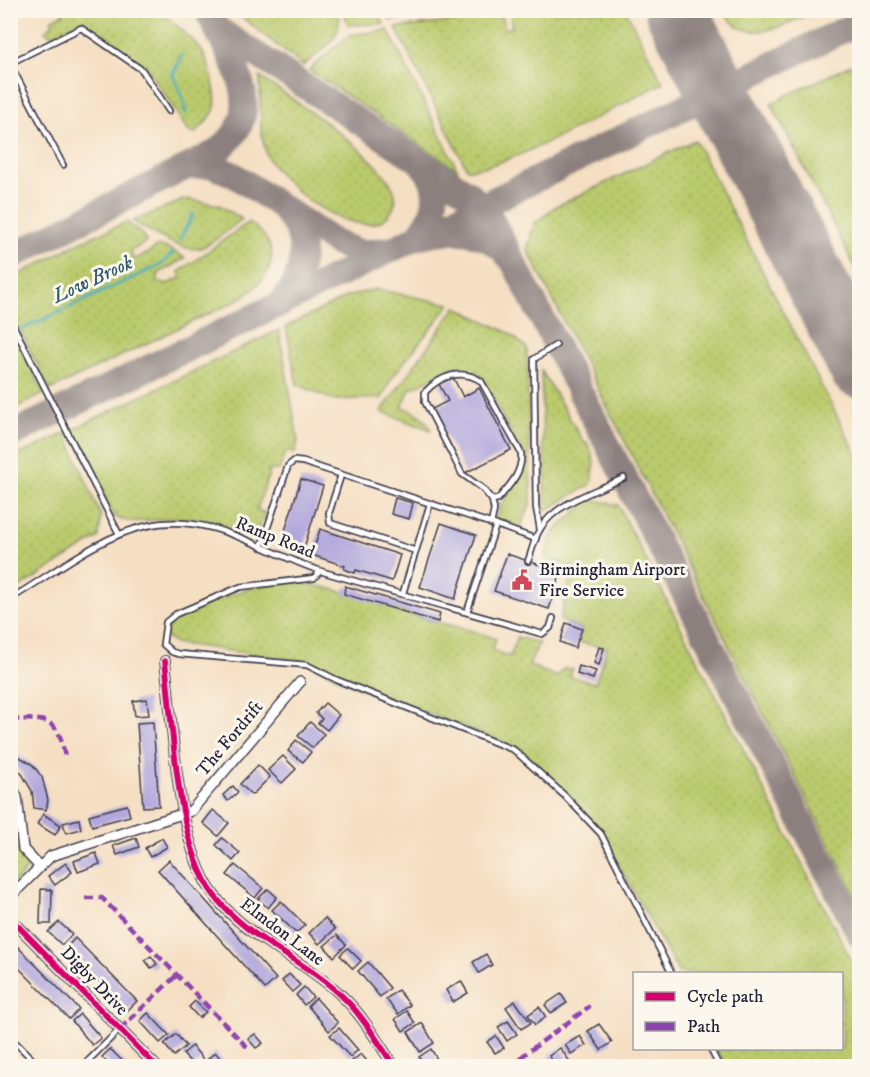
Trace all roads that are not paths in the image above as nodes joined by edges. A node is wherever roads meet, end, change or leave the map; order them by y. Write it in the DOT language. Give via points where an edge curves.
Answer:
graph roads {
  1 [pos="10,64"];
  2 [pos="169,111"];
  3 [pos="63,165"];
  4 [pos="10,320"];
  5 [pos="556,345"];
  6 [pos="341,474"];
  7 [pos="624,478"];
  8 [pos="492,500"];
  9 [pos="430,504"];
  10 [pos="493,525"];
  11 [pos="540,529"];
  12 [pos="119,534"];
  13 [pos="536,539"];
  14 [pos="261,547"];
  15 [pos="416,551"];
  16 [pos="528,561"];
  17 [pos="320,571"];
  18 [pos="403,593"];
  19 [pos="10,599"];
  20 [pos="467,612"];
  21 [pos="553,618"];
  22 [pos="165,661"];
  23 [pos="300,682"];
  24 [pos="10,784"];
  25 [pos="183,812"];
  26 [pos="40,867"];
  27 [pos="10,897"];
  28 [pos="10,918"];
  29 [pos="671,972"];
  30 [pos="120,1029"];
  31 [pos="10,1037"];
  32 [pos="711,1050"];
  33 [pos="39,1066"];
  34 [pos="83,1066"];
  35 [pos="156,1066"];
  36 [pos="394,1066"];
  37 [pos="719,1066"];
  1 -- 2 [label="lane" via="81,28 142,70"];
  1 -- 3 [label="lane"];
  4 -- 12 [label="lane"];
  5 -- 11 [label="lane" via="534,359 536,507"];
  6 -- 9 [label="lane"];
  6 -- 14 [label="lane" via="291,462"];
  6 -- 15 [label="lane" via="329,513 330,523"];
  7 -- 11 [label="lane" via="565,507"];
  8 -- 8 [label="lane" via="462,474 428,410 425,392 452,374 481,381 521,453 518,474 498,499"];
  8 -- 10 [label="lane"];
  9 -- 10 [label="lane"];
  9 -- 15 [label="lane"];
  10 -- 13 [label="lane"];
  10 -- 20 [label="lane"];
  11 -- 13 [label="lane"];
  12 -- 14 [label="lane, Ramp Road" via="146,525 187,522 210,526"];
  12 -- 19 [label="lane, Ramp Road"];
  13 -- 16 [label="lane"];
  14 -- 17 [label="lane, Ramp Road"];
  15 -- 18 [label="lane"];
  17 -- 18 [label="lane, Ramp Road"];
  17 -- 29 [label="lane" via="314,578 240,587 176,614 166,622 163,644 180,654 307,665 514,750 601,834"];
  18 -- 20 [label="lane, Ramp Road"];
  20 -- 21 [label="lane, Ramp Road" via="542,633 550,628"];
  22 -- 25 [label="street, Elmdon Lane"];
  23 -- 25 [label="street, The Fordrift" via="191,811"];
  24 -- 26 [label="street" via="17,797 22,849"];
  25 -- 26 [label="street" via="51,856"];
  25 -- 36 [label="street, Elmdon Lane" via="197,867 215,897 245,927 346,1000"];
  26 -- 27 [label="street"];
  28 -- 30 [label="street, Digby Drive"];
  30 -- 34 [label="lane"];
  30 -- 35 [label="street, Digby Drive"];
  31 -- 33 [label="lane"];
  32 -- 37 [label="lane"];
}
